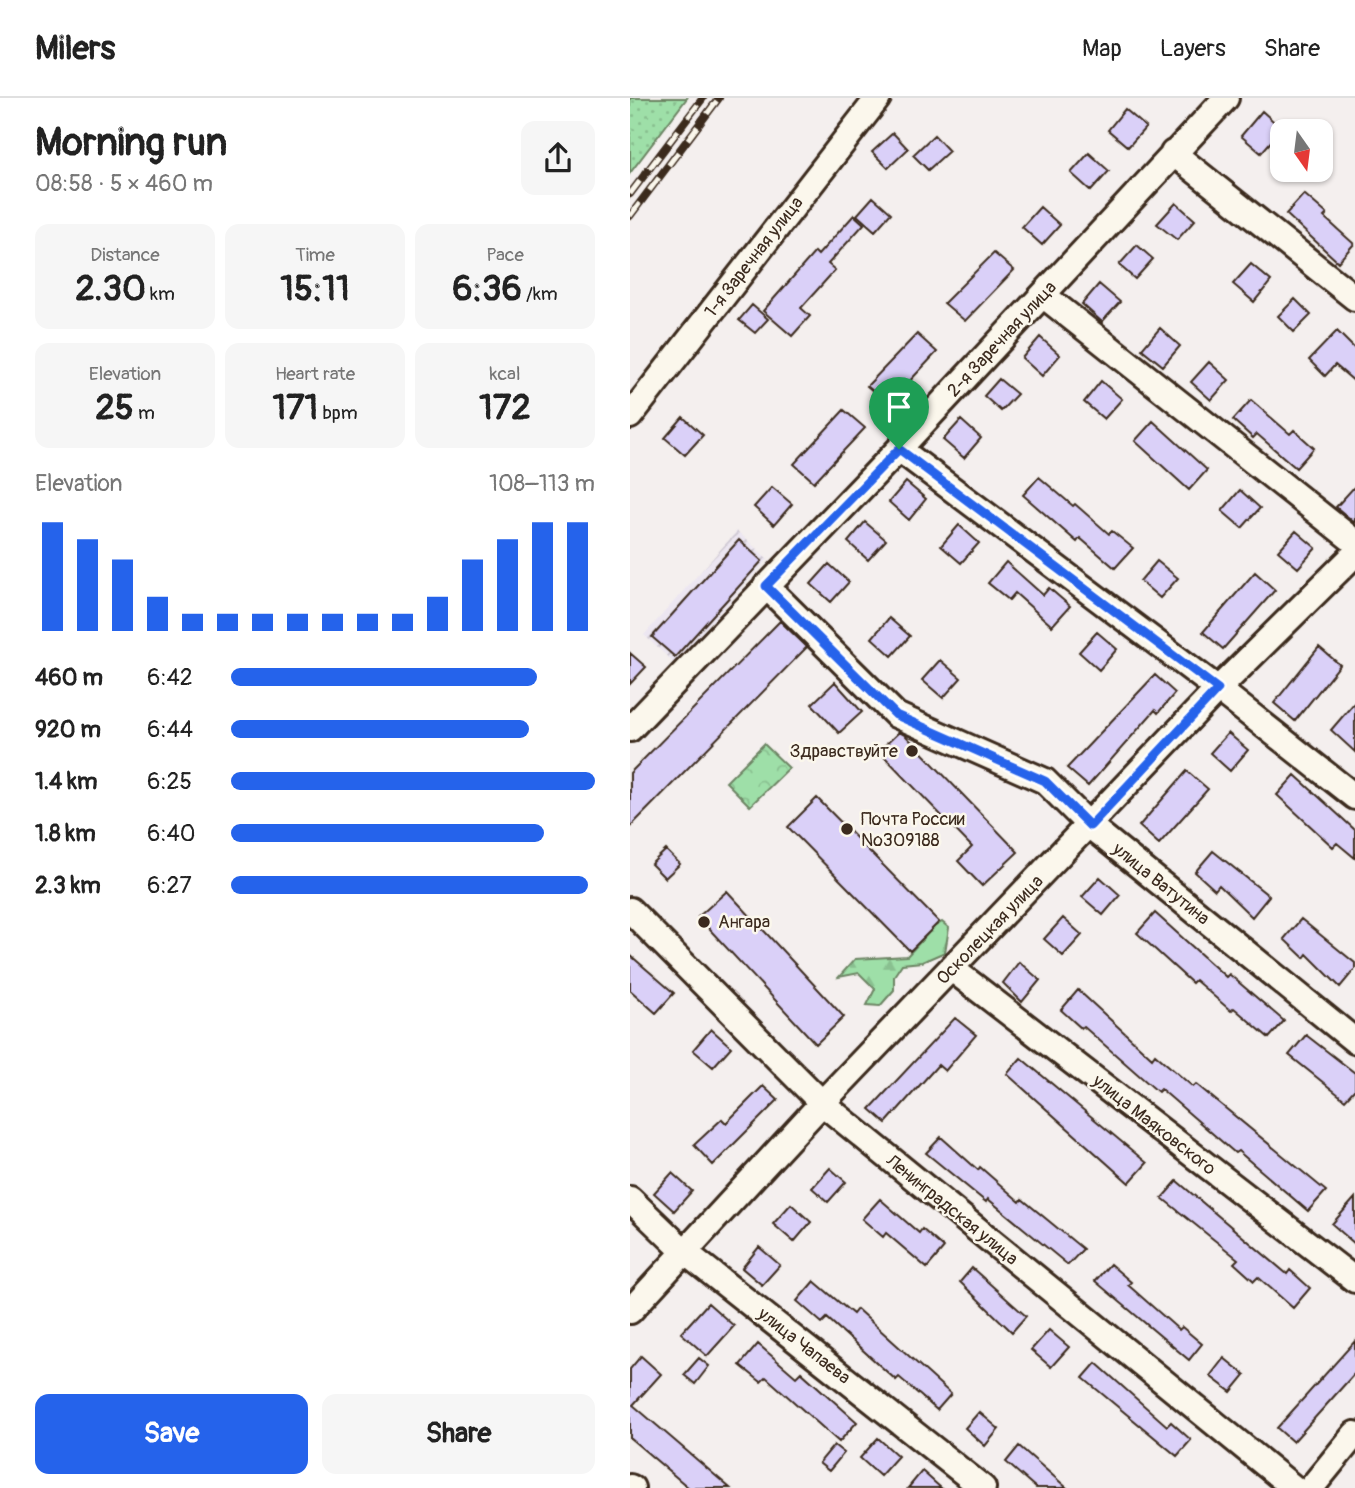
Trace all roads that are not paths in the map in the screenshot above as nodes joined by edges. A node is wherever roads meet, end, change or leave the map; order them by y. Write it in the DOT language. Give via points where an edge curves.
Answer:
graph roads {
  1 [pos="878,98"];
  2 [pos="1226,98"];
  3 [pos="1173,153"];
  4 [pos="1043,295"];
  5 [pos="1355,298"];
  6 [pos="630,416"];
  7 [pos="899,449"];
  8 [pos="1355,542"];
  9 [pos="1355,554"];
  10 [pos="766,586"];
  11 [pos="1218,689"];
  12 [pos="630,729"];
  13 [pos="1355,797"];
  14 [pos="1090,826"];
  15 [pos="630,910"];
  16 [pos="953,969"];
  17 [pos="1355,1041"];
  18 [pos="822,1103"];
  19 [pos="630,1199"];
  20 [pos="686,1253"];
  21 [pos="1355,1280"];
  22 [pos="630,1311"];
  23 [pos="1355,1434"];
  24 [pos="983,1488"];
  25 [pos="1294,1488"];
  26 [pos="1311,1488"];
  1 -- 6 [label="street, 1-я Заречная улица"];
  2 -- 3 [label="street, 2-я Заречная улица"];
  3 -- 4 [label="street, 2-я Заречная улица"];
  3 -- 5 [label="street"];
  4 -- 7 [label="street, 2-я Заречная улица"];
  4 -- 8 [label="street"];
  7 -- 10 [label="street, 2-я Заречная улица"];
  7 -- 11 [label="street"];
  9 -- 11 [label="street, Осколецкая улица"];
  10 -- 12 [label="street, 2-я Заречная улица"];
  10 -- 14 [label="street, улица Ватутина" via="896,715 1045,781"];
  11 -- 13 [label="street"];
  11 -- 14 [label="street, Осколецкая улица"];
  14 -- 16 [label="street, Осколецкая улица"];
  14 -- 17 [label="street, улица Ватутина"];
  15 -- 18 [label="street, Ленинградская улица"];
  16 -- 18 [label="street, Осколецкая улица"];
  16 -- 21 [label="street, улица Маяковского"];
  18 -- 20 [label="street, Осколецкая улица"];
  18 -- 25 [label="street, Ленинградская улица"];
  19 -- 20 [label="street, улица Чапаева"];
  20 -- 22 [label="street, Осколецкая улица"];
  20 -- 24 [label="street, улица Чапаева"];
  23 -- 26 [label="street"];
}
